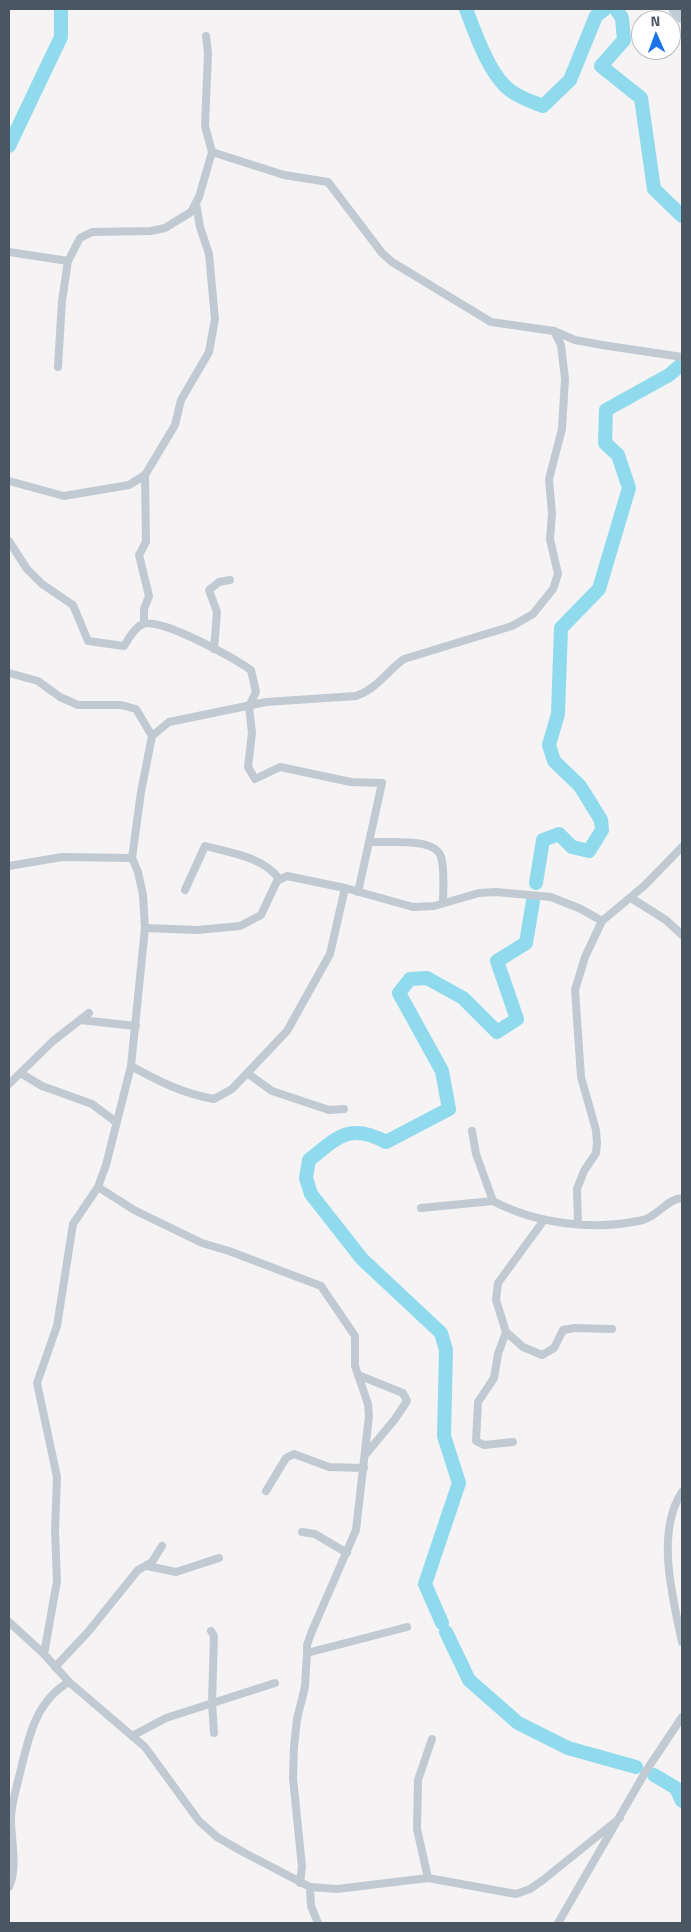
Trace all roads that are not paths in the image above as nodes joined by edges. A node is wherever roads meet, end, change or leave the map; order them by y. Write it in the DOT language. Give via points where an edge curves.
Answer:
graph roads {
  1 [pos="674,9"];
  2 [pos="682,18"];
  3 [pos="206,36"];
  4 [pos="212,152"];
  5 [pos="196,203"];
  6 [pos="9,252"];
  7 [pos="68,261"];
  8 [pos="554,331"];
  9 [pos="682,357"];
  10 [pos="58,367"];
  11 [pos="145,474"];
  12 [pos="9,481"];
  13 [pos="9,541"];
  14 [pos="230,580"];
  15 [pos="144,623"];
  16 [pos="214,649"];
  17 [pos="9,673"];
  18 [pos="249,706"];
  19 [pos="152,736"];
  20 [pos="370,842"];
  21 [pos="682,847"];
  22 [pos="132,858"];
  23 [pos="9,866"];
  24 [pos="279,879"];
  25 [pos="345,888"];
  26 [pos="185,890"];
  27 [pos="358,892"];
  28 [pos="631,898"];
  29 [pos="443,903"];
  30 [pos="602,921"];
  31 [pos="145,928"];
  32 [pos="682,935"];
  33 [pos="89,1013"];
  34 [pos="80,1020"];
  35 [pos="136,1026"];
  36 [pos="131,1066"];
  37 [pos="248,1073"];
  38 [pos="22,1074"];
  39 [pos="9,1084"];
  40 [pos="344,1109"];
  41 [pos="116,1122"];
  42 [pos="472,1131"];
  43 [pos="98,1187"];
  44 [pos="682,1198"];
  45 [pos="493,1201"];
  46 [pos="421,1208"];
  47 [pos="544,1220"];
  48 [pos="578,1223"];
  49 [pos="612,1329"];
  50 [pos="506,1332"];
  51 [pos="358,1375"];
  52 [pos="513,1442"];
  53 [pos="366,1454"];
  54 [pos="364,1468"];
  55 [pos="266,1491"];
  56 [pos="682,1492"];
  57 [pos="302,1532"];
  58 [pos="162,1546"];
  59 [pos="347,1553"];
  60 [pos="219,1558"];
  61 [pos="146,1566"];
  62 [pos="9,1622"];
  63 [pos="407,1627"];
  64 [pos="211,1632"];
  65 [pos="682,1642"];
  66 [pos="307,1653"];
  67 [pos="44,1654"];
  68 [pos="54,1667"];
  69 [pos="69,1682"];
  70 [pos="275,1683"];
  71 [pos="212,1703"];
  72 [pos="682,1717"];
  73 [pos="214,1733"];
  74 [pos="132,1736"];
  75 [pos="432,1739"];
  76 [pos="10,1812"];
  77 [pos="620,1818"];
  78 [pos="428,1878"];
  79 [pos="300,1883"];
  80 [pos="9,1887"];
  81 [pos="310,1887"];
  82 [pos="318,1923"];
  83 [pos="558,1923"];
  1 -- 2 [label="main road"];
  3 -- 4 [label="street" via="205,126"];
  4 -- 5 [label="street"];
  4 -- 8 [label="street" via="284,175 328,182 392,262 491,322"];
  5 -- 7 [label="street" via="191,212 159,230 85,233"];
  5 -- 11 [label="street" via="209,254 215,320 209,352 181,400 175,425"];
  6 -- 7 [label="street"];
  7 -- 10 [label="street"];
  8 -- 9 [label="street" via="575,340"];
  8 -- 18 [label="street" via="562,345 565,379 562,429 549,479 550,539 558,574 545,601 533,614 512,626 404,659 368,692 356,696"];
  11 -- 12 [label="street" via="129,485 64,496"];
  11 -- 15 [label="street" via="146,542 139,554 149,596 144,609"];
  13 -- 15 [label="street" via="27,569 42,584 73,605 88,641 124,646"];
  14 -- 16 [label="street" via="218,582 209,590 217,612"];
  15 -- 16 [label="street" via="165,626"];
  16 -- 18 [label="street" via="251,670 256,692"];
  17 -- 19 [label="street" via="38,681 78,705 121,705 136,709"];
  18 -- 19 [label="street" via="168,722"];
  18 -- 20 [label="street" via="252,733 248,767 255,779 280,767 352,782 382,783"];
  19 -- 22 [label="street"];
  20 -- 27 [label="street"];
  20 -- 29 [label="street" via="426,843 437,848 441,858"];
  21 -- 28 [label="street"];
  22 -- 23 [label="street" via="62,857"];
  22 -- 31 [label="street" via="143,895"];
  24 -- 25 [label="street" via="287,876"];
  24 -- 26 [label="street" via="271,868 249,858 205,846"];
  24 -- 31 [label="street" via="262,915 240,926 197,930"];
  25 -- 27 [label="street"];
  25 -- 37 [label="street" via="330,954 317,979 287,1031"];
  27 -- 29 [label="street" via="413,907"];
  28 -- 30 [label="street"];
  28 -- 32 [label="street" via="666,920"];
  29 -- 30 [label="street" via="479,892 551,897"];
  30 -- 48 [label="street" via="585,957 574,996 581,1077 597,1143 596,1153 577,1189"];
  31 -- 35 [label="street"];
  33 -- 34 [label="street"];
  34 -- 35 [label="street"];
  34 -- 38 [label="street" via="40,1052"];
  35 -- 36 [label="street"];
  36 -- 37 [label="street" via="190,1095 214,1100 227,1093"];
  36 -- 41 [label="street"];
  37 -- 40 [label="street" via="272,1091 329,1110"];
  38 -- 39 [label="street"];
  38 -- 41 [label="street" via="42,1086 92,1104"];
  41 -- 43 [label="street"];
  42 -- 45 [label="street" via="476,1154"];
  43 -- 51 [label="street" via="134,1210 202,1244 321,1286 355,1336"];
  43 -- 67 [label="street" via="73,1224 57,1326 37,1383 57,1477 57,1581"];
  44 -- 48 [label="street" via="675,1198 661,1211 645,1219"];
  45 -- 46 [label="street"];
  45 -- 47 [label="street"];
  47 -- 48 [label="street"];
  47 -- 50 [label="street" via="498,1283 496,1300"];
  49 -- 50 [label="street" via="563,1330 554,1348 542,1355 523,1347"];
  50 -- 52 [label="street" via="494,1378 478,1402 476,1441 484,1445"];
  51 -- 53 [label="street" via="368,1404"];
  51 -- 53 [label="street" via="403,1393 407,1400"];
  53 -- 54 [label="street"];
  54 -- 55 [label="street" via="329,1467 294,1454 286,1458"];
  54 -- 59 [label="street" via="356,1530"];
  56 -- 65 [label="street" via="670,1518 669,1539 670,1585"];
  57 -- 59 [label="street" via="315,1534"];
  58 -- 61 [label="street"];
  59 -- 66 [label="street" via="312,1631"];
  60 -- 61 [label="street" via="176,1572"];
  61 -- 68 [label="street" via="138,1570 88,1632"];
  62 -- 67 [label="street"];
  63 -- 66 [label="street"];
  64 -- 71 [label="street" via="214,1636"];
  66 -- 79 [label="street" via="306,1687 297,1719 293,1778 302,1867"];
  67 -- 68 [label="street"];
  68 -- 69 [label="street"];
  69 -- 74 [label="street"];
  69 -- 76 [label="street" via="49,1697 36,1717"];
  70 -- 71 [label="street"];
  71 -- 73 [label="street"];
  71 -- 74 [label="street" via="166,1718"];
  72 -- 77 [label="street"];
  74 -- 79 [label="street" via="145,1747 199,1821 217,1836"];
  75 -- 78 [label="street" via="418,1780 418,1828"];
  76 -- 80 [label="street" via="13,1870"];
  77 -- 78 [label="street" via="543,1880 516,1894"];
  77 -- 83 [label="street"];
  78 -- 81 [label="street" via="337,1889"];
  79 -- 81 [label="street"];
  81 -- 82 [label="street" via="311,1906"];
}
